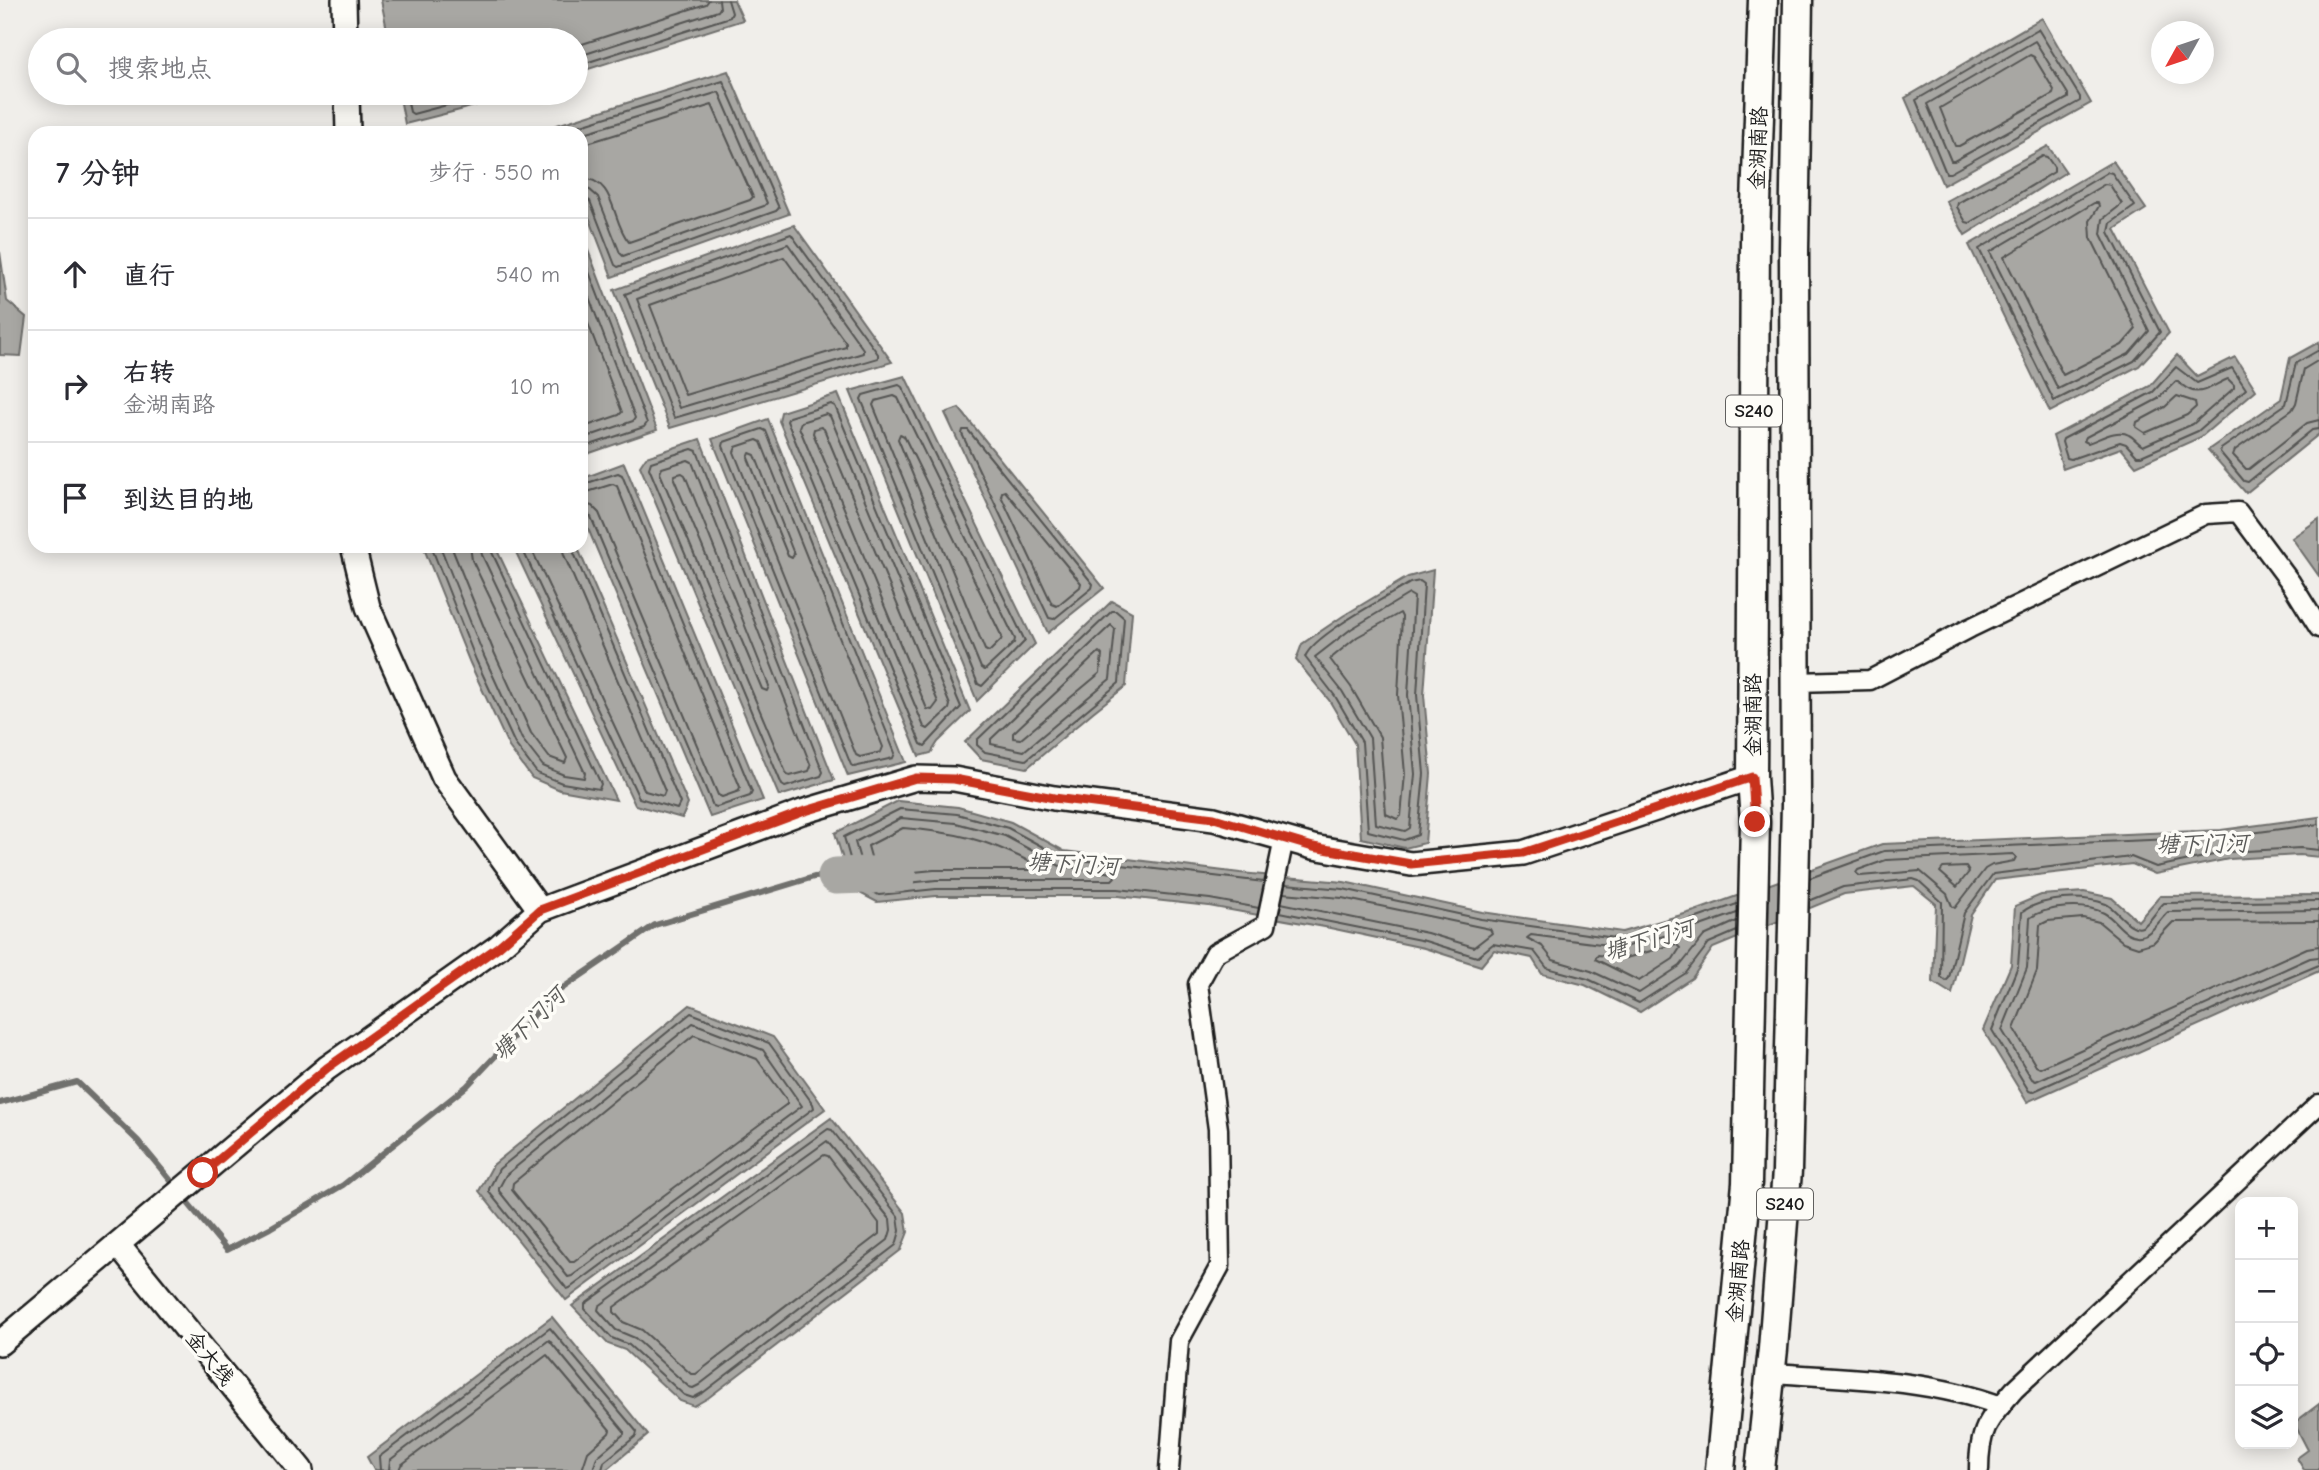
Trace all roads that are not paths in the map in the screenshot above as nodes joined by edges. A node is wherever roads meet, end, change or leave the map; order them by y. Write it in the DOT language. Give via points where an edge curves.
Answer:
graph roads {
  1 [pos="344,0"];
  2 [pos="1763,0"];
  3 [pos="1798,0"];
  4 [pos="345,28"];
  5 [pos="347,105"];
  6 [pos="348,126"];
  7 [pos="355,553"];
  8 [pos="2319,628"];
  9 [pos="1796,682"];
  10 [pos="1752,777"];
  11 [pos="1284,840"];
  12 [pos="540,910"];
  13 [pos="2319,1104"];
  14 [pos="118,1245"];
  15 [pos="0,1343"];
  16 [pos="1771,1373"];
  17 [pos="2001,1406"];
  18 [pos="301,1470"];
  19 [pos="1169,1470"];
  20 [pos="1720,1470"];
  21 [pos="1760,1470"];
  22 [pos="1979,1470"];
  1 -- 4 [label="street"];
  2 -- 10 [label="main road, 金湖南路 / S240" via="1755,234"];
  3 -- 9 [label="main road, 金湖南路 / S240"];
  5 -- 6 [label="street"];
  7 -- 12 [label="street" via="368,607 443,778"];
  8 -- 9 [label="street" via="2238,512 2206,514 1871,680"];
  9 -- 16 [label="main road, 金湖南路 / S240" via="1787,1171"];
  10 -- 11 [label="street" via="1523,853 1411,864"];
  10 -- 20 [label="main road, 金湖南路 / S240" via="1755,822 1747,1182"];
  11 -- 12 [label="street" via="1214,818 1054,798 954,779 916,778 802,812"];
  11 -- 19 [label="street" via="1266,925 1215,953 1198,984 1218,1129 1220,1266 1179,1341"];
  12 -- 14 [label="street" via="498,947 327,1068"];
  13 -- 17 [label="street"];
  14 -- 15 [label="street"];
  14 -- 18 [label="street, 金大线"];
  16 -- 17 [label="street" via="1879,1380 1968,1394"];
  16 -- 21 [label="main road, 金湖南路 / S240"];
  17 -- 22 [label="street" via="1986,1423"];
}
